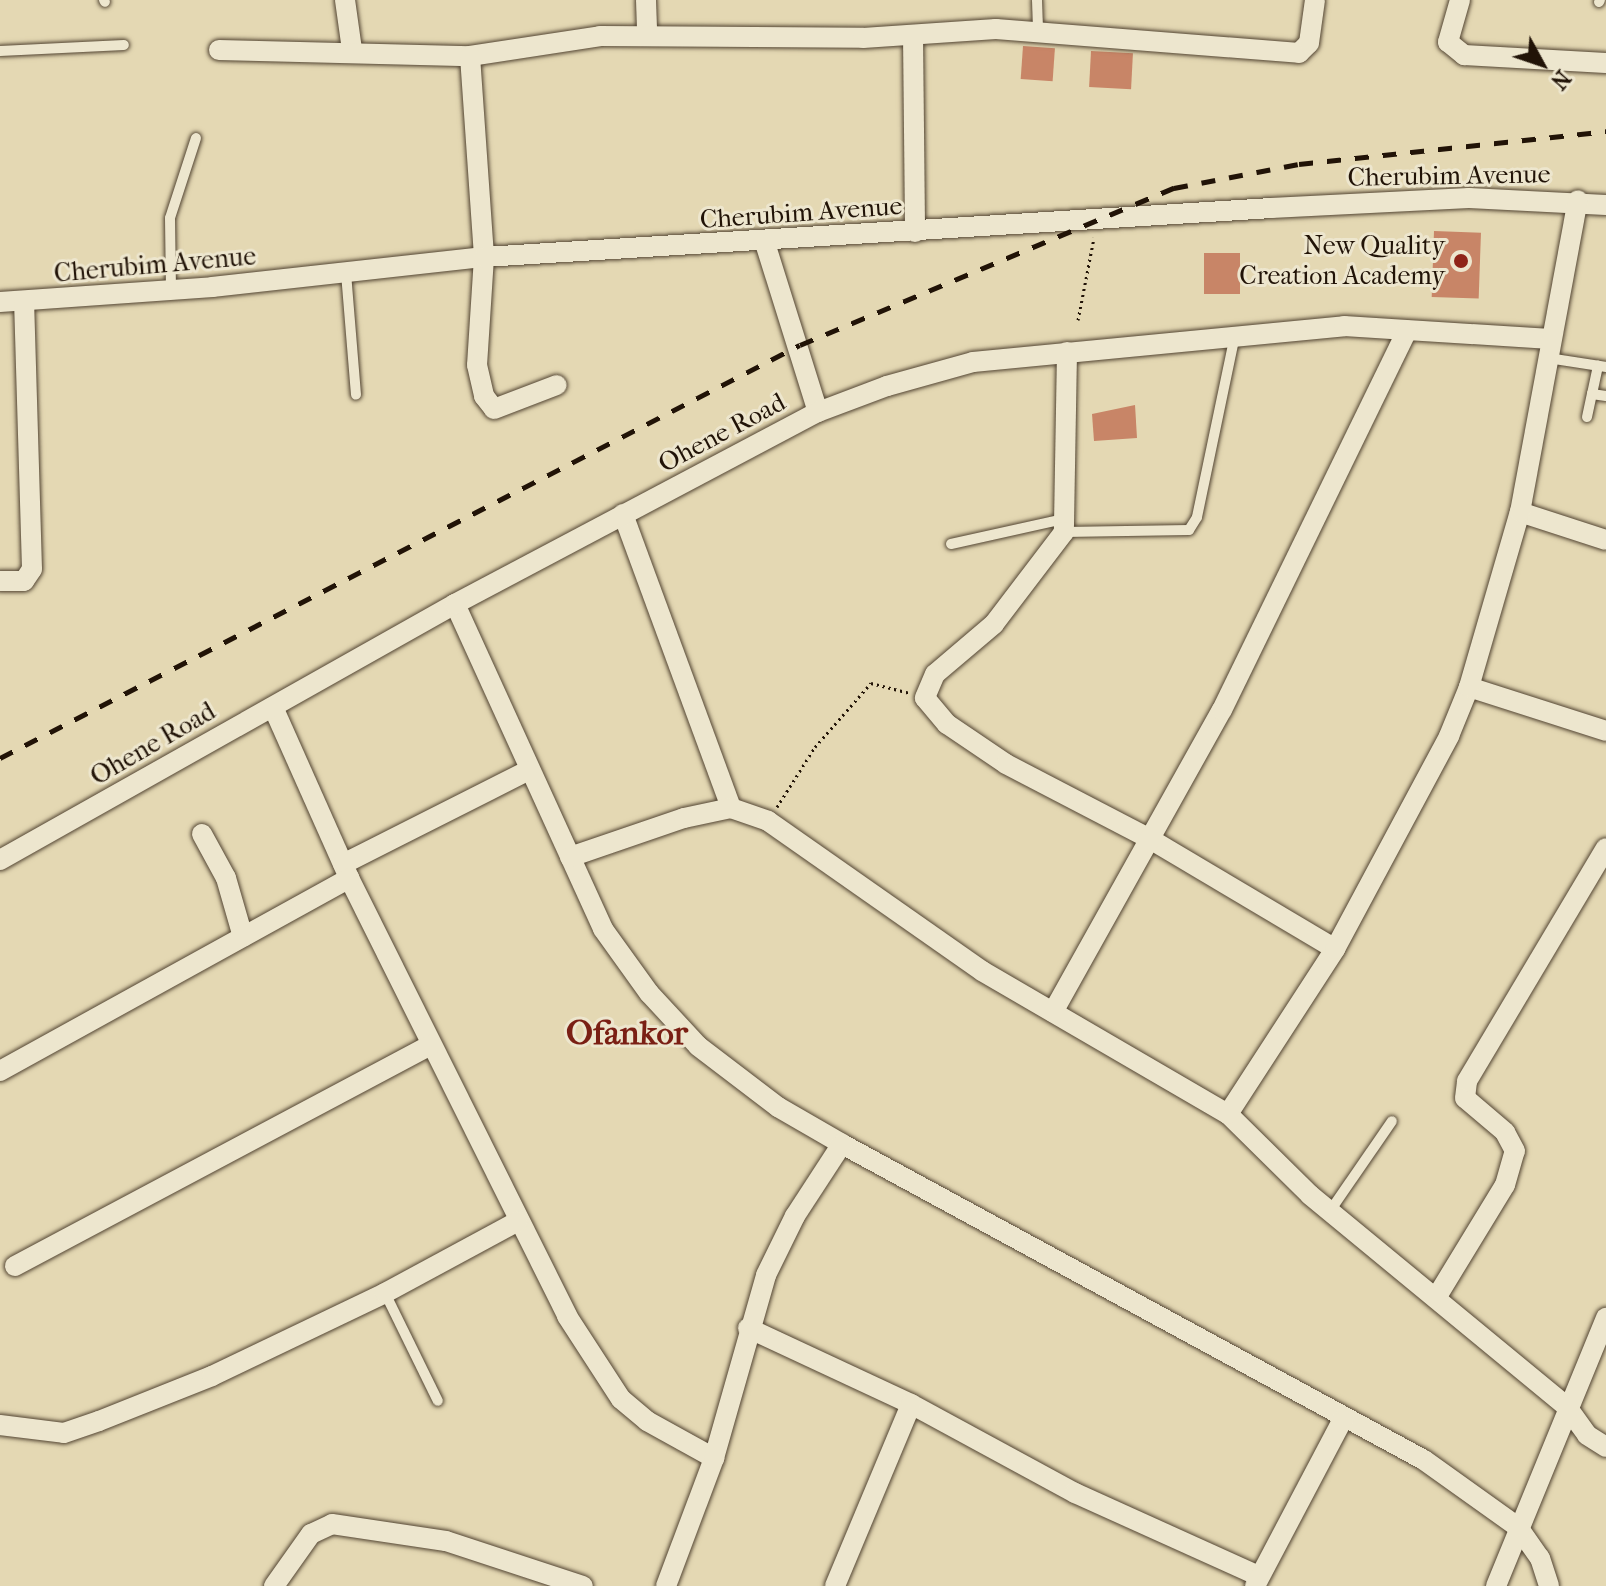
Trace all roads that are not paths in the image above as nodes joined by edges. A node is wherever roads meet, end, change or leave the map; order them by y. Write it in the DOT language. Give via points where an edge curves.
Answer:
graph roads {
  1 [pos="345,0"];
  2 [pos="646,0"];
  3 [pos="1037,0"];
  4 [pos="1315,0"];
  5 [pos="1460,0"];
  6 [pos="1038,32"];
  7 [pos="647,34"];
  8 [pos="913,35"];
  9 [pos="124,45"];
  10 [pos="219,50"];
  11 [pos="352,50"];
  12 [pos="0,51"];
  13 [pos="470,56"];
  14 [pos="1606,63"];
  15 [pos="196,138"];
  16 [pos="1578,200"];
  17 [pos="1606,205"];
  18 [pos="915,232"];
  19 [pos="765,243"];
  20 [pos="484,257"];
  21 [pos="346,273"];
  22 [pos="171,290"];
  23 [pos="24,301"];
  24 [pos="0,302"];
  25 [pos="1407,331"];
  26 [pos="1235,335"];
  27 [pos="1550,348"];
  28 [pos="1067,352"];
  29 [pos="1602,367"];
  30 [pos="557,385"];
  31 [pos="1592,394"];
  32 [pos="356,395"];
  33 [pos="1606,396"];
  34 [pos="818,412"];
  35 [pos="1587,417"];
  36 [pos="1520,512"];
  37 [pos="623,514"];
  38 [pos="1064,526"];
  39 [pos="1606,540"];
  40 [pos="951,544"];
  41 [pos="0,581"];
  42 [pos="455,604"];
  43 [pos="1469,687"];
  44 [pos="273,707"];
  45 [pos="1606,731"];
  46 [pos="527,771"];
  47 [pos="731,808"];
  48 [pos="202,834"];
  49 [pos="1150,839"];
  50 [pos="1606,848"];
  51 [pos="570,857"];
  52 [pos="0,860"];
  53 [pos="346,871"];
  54 [pos="243,937"];
  55 [pos="1335,949"];
  56 [pos="1053,1012"];
  57 [pos="431,1045"];
  58 [pos="0,1071"];
  59 [pos="1228,1114"];
  60 [pos="1392,1121"];
  61 [pos="842,1144"];
  62 [pos="1330,1211"];
  63 [pos="518,1221"];
  64 [pos="15,1266"];
  65 [pos="385,1293"];
  66 [pos="1436,1298"];
  67 [pos="1606,1318"];
  68 [pos="748,1328"];
  69 [pos="438,1401"];
  70 [pos="911,1404"];
  71 [pos="1567,1407"];
  72 [pos="1344,1417"];
  73 [pos="0,1425"];
  74 [pos="1606,1447"];
  75 [pos="714,1458"];
  76 [pos="1518,1527"];
  77 [pos="1257,1581"];
  78 [pos="274,1586"];
  79 [pos="583,1586"];
  80 [pos="666,1586"];
  81 [pos="835,1586"];
  82 [pos="1496,1586"];
  83 [pos="1549,1586"];
  1 -- 11 [label="street"];
  2 -- 7 [label="street"];
  3 -- 6 [label="lane"];
  4 -- 6 [label="street" via="1309,43 1299,53"];
  5 -- 14 [label="street" via="1448,42 1464,55"];
  6 -- 8 [label="street"];
  7 -- 8 [label="street"];
  7 -- 13 [label="street"];
  8 -- 18 [label="street"];
  9 -- 12 [label="lane"];
  10 -- 11 [label="street"];
  11 -- 13 [label="street"];
  13 -- 20 [label="street"];
  15 -- 22 [label="lane" via="170,218"];
  16 -- 17 [label="street, Cherubim Avenue"];
  16 -- 18 [label="street, Cherubim Avenue" via="1469,198"];
  16 -- 27 [label="street"];
  18 -- 19 [label="street, Cherubim Avenue"];
  19 -- 20 [label="street, Cherubim Avenue"];
  19 -- 34 [label="street"];
  20 -- 21 [label="street, Cherubim Avenue"];
  20 -- 30 [label="street" via="477,365 484,396 494,409"];
  21 -- 22 [label="street, Cherubim Avenue"];
  21 -- 32 [label="lane"];
  22 -- 23 [label="street, Cherubim Avenue"];
  23 -- 24 [label="street, Cherubim Avenue"];
  23 -- 41 [label="street" via="32,569 24,581"];
  25 -- 26 [label="street, Ohene Road" via="1344,326"];
  25 -- 27 [label="street, Ohene Road"];
  25 -- 49 [label="street" via="1222,710"];
  26 -- 28 [label="street, Ohene Road"];
  26 -- 38 [label="lane" via="1197,517 1189,530"];
  27 -- 29 [label="lane"];
  27 -- 36 [label="street"];
  28 -- 34 [label="street, Ohene Road" via="973,362"];
  28 -- 38 [label="street"];
  29 -- 31 [label="lane"];
  31 -- 33 [label="lane"];
  31 -- 35 [label="lane"];
  34 -- 37 [label="street, Ohene Road"];
  36 -- 39 [label="street"];
  36 -- 43 [label="street"];
  37 -- 42 [label="street, Ohene Road"];
  37 -- 47 [label="street"];
  38 -- 40 [label="lane"];
  38 -- 49 [label="street" via="994,624 935,674 925,698 969,741"];
  42 -- 44 [label="street, Ohene Road"];
  42 -- 46 [label="street"];
  43 -- 45 [label="street"];
  43 -- 55 [label="street" via="1449,736"];
  44 -- 52 [label="street, Ohene Road"];
  44 -- 53 [label="street"];
  46 -- 51 [label="street"];
  46 -- 53 [label="street"];
  47 -- 51 [label="street" via="684,818"];
  47 -- 56 [label="street" via="768,821 970,963"];
  48 -- 54 [label="street" via="226,878"];
  49 -- 55 [label="street"];
  49 -- 56 [label="street"];
  50 -- 66 [label="street" via="1467,1081 1465,1098 1513,1141 1515,1151 1505,1185"];
  51 -- 61 [label="street" via="603,929 649,993 698,1046 778,1107"];
  53 -- 54 [label="street"];
  53 -- 57 [label="street"];
  54 -- 58 [label="street"];
  55 -- 59 [label="street"];
  56 -- 59 [label="street"];
  57 -- 63 [label="street"];
  57 -- 64 [label="street"];
  59 -- 62 [label="street"];
  60 -- 62 [label="lane"];
  61 -- 68 [label="street" via="795,1216"];
  61 -- 72 [label="street"];
  62 -- 66 [label="street"];
  63 -- 65 [label="street"];
  63 -- 75 [label="street" via="567,1316 621,1399 647,1421"];
  65 -- 69 [label="lane"];
  65 -- 73 [label="street" via="212,1376 75,1429 40,1434"];
  66 -- 71 [label="street"];
  67 -- 71 [label="street"];
  68 -- 70 [label="street"];
  68 -- 75 [label="street"];
  70 -- 77 [label="street" via="1075,1493"];
  70 -- 81 [label="street"];
  71 -- 74 [label="street" via="1587,1435"];
  71 -- 76 [label="street"];
  72 -- 76 [label="street" via="1424,1460"];
  72 -- 77 [label="street"];
  75 -- 80 [label="street"];
  76 -- 82 [label="street"];
  76 -- 83 [label="street" via="1540,1558"];
  78 -- 79 [label="street" via="311,1534 332,1524 446,1541"];
}
